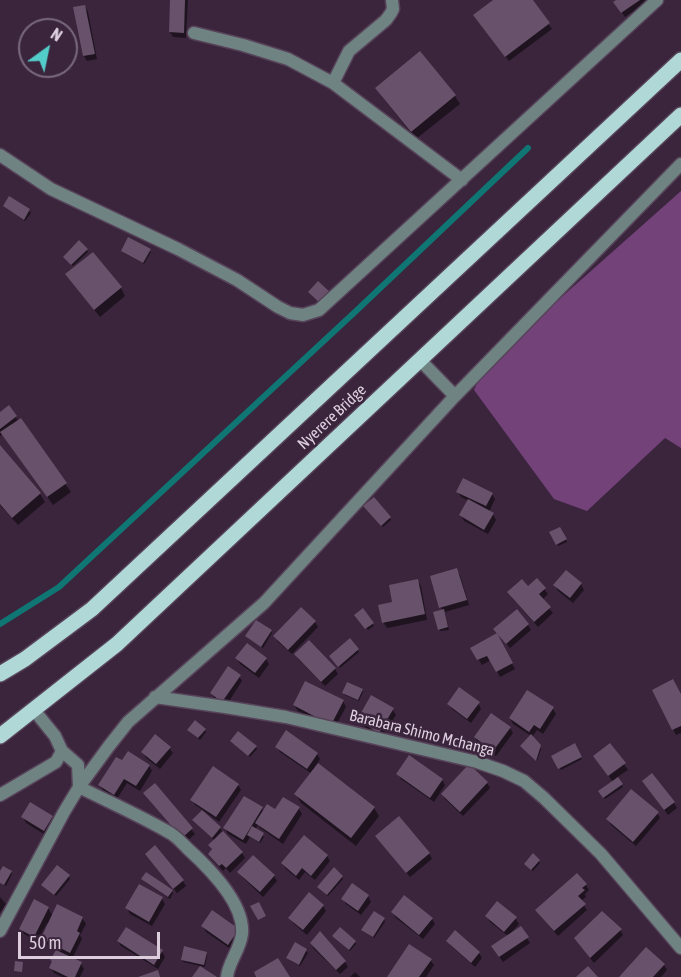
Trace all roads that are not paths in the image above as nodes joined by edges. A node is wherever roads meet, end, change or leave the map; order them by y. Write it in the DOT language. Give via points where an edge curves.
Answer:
graph roads {
  1 [pos="392,0"];
  2 [pos="657,0"];
  3 [pos="194,33"];
  4 [pos="681,60"];
  5 [pos="333,83"];
  6 [pos="681,115"];
  7 [pos="0,155"];
  8 [pos="681,164"];
  9 [pos="462,180"];
  10 [pos="420,360"];
  11 [pos="456,396"];
  12 [pos="0,674"];
  13 [pos="155,697"];
  14 [pos="34,710"];
  15 [pos="0,736"];
  16 [pos="62,751"];
  17 [pos="79,787"];
  18 [pos="0,795"];
  19 [pos="0,931"];
  20 [pos="681,948"];
  21 [pos="227,977"];
  1 -- 5 [label="street" via="391,13 349,51"];
  2 -- 9 [label="street"];
  3 -- 5 [label="street" via="288,59"];
  4 -- 12 [label="main road, Nyerere Bridge" via="92,609"];
  5 -- 9 [label="street"];
  6 -- 10 [label="main road, Nyerere Bridge"];
  7 -- 9 [label="street" via="51,189 178,249 237,280 278,308 303,315 319,310"];
  8 -- 11 [label="street"];
  10 -- 11 [label="street"];
  10 -- 14 [label="main road, Nyerere Bridge" via="117,644"];
  11 -- 13 [label="street" via="264,603"];
  13 -- 17 [label="street" via="128,722"];
  13 -- 20 [label="street, Barabara Shimo Mchanga" via="286,717 477,762 524,781 601,854"];
  14 -- 15 [label="main road, Nyerere Bridge"];
  14 -- 16 [label="street"];
  16 -- 17 [label="street" via="78,765"];
  16 -- 18 [label="street" via="56,762"];
  17 -- 19 [label="street"];
  17 -- 21 [label="street" via="172,834 222,884 240,914 242,933"];
}
